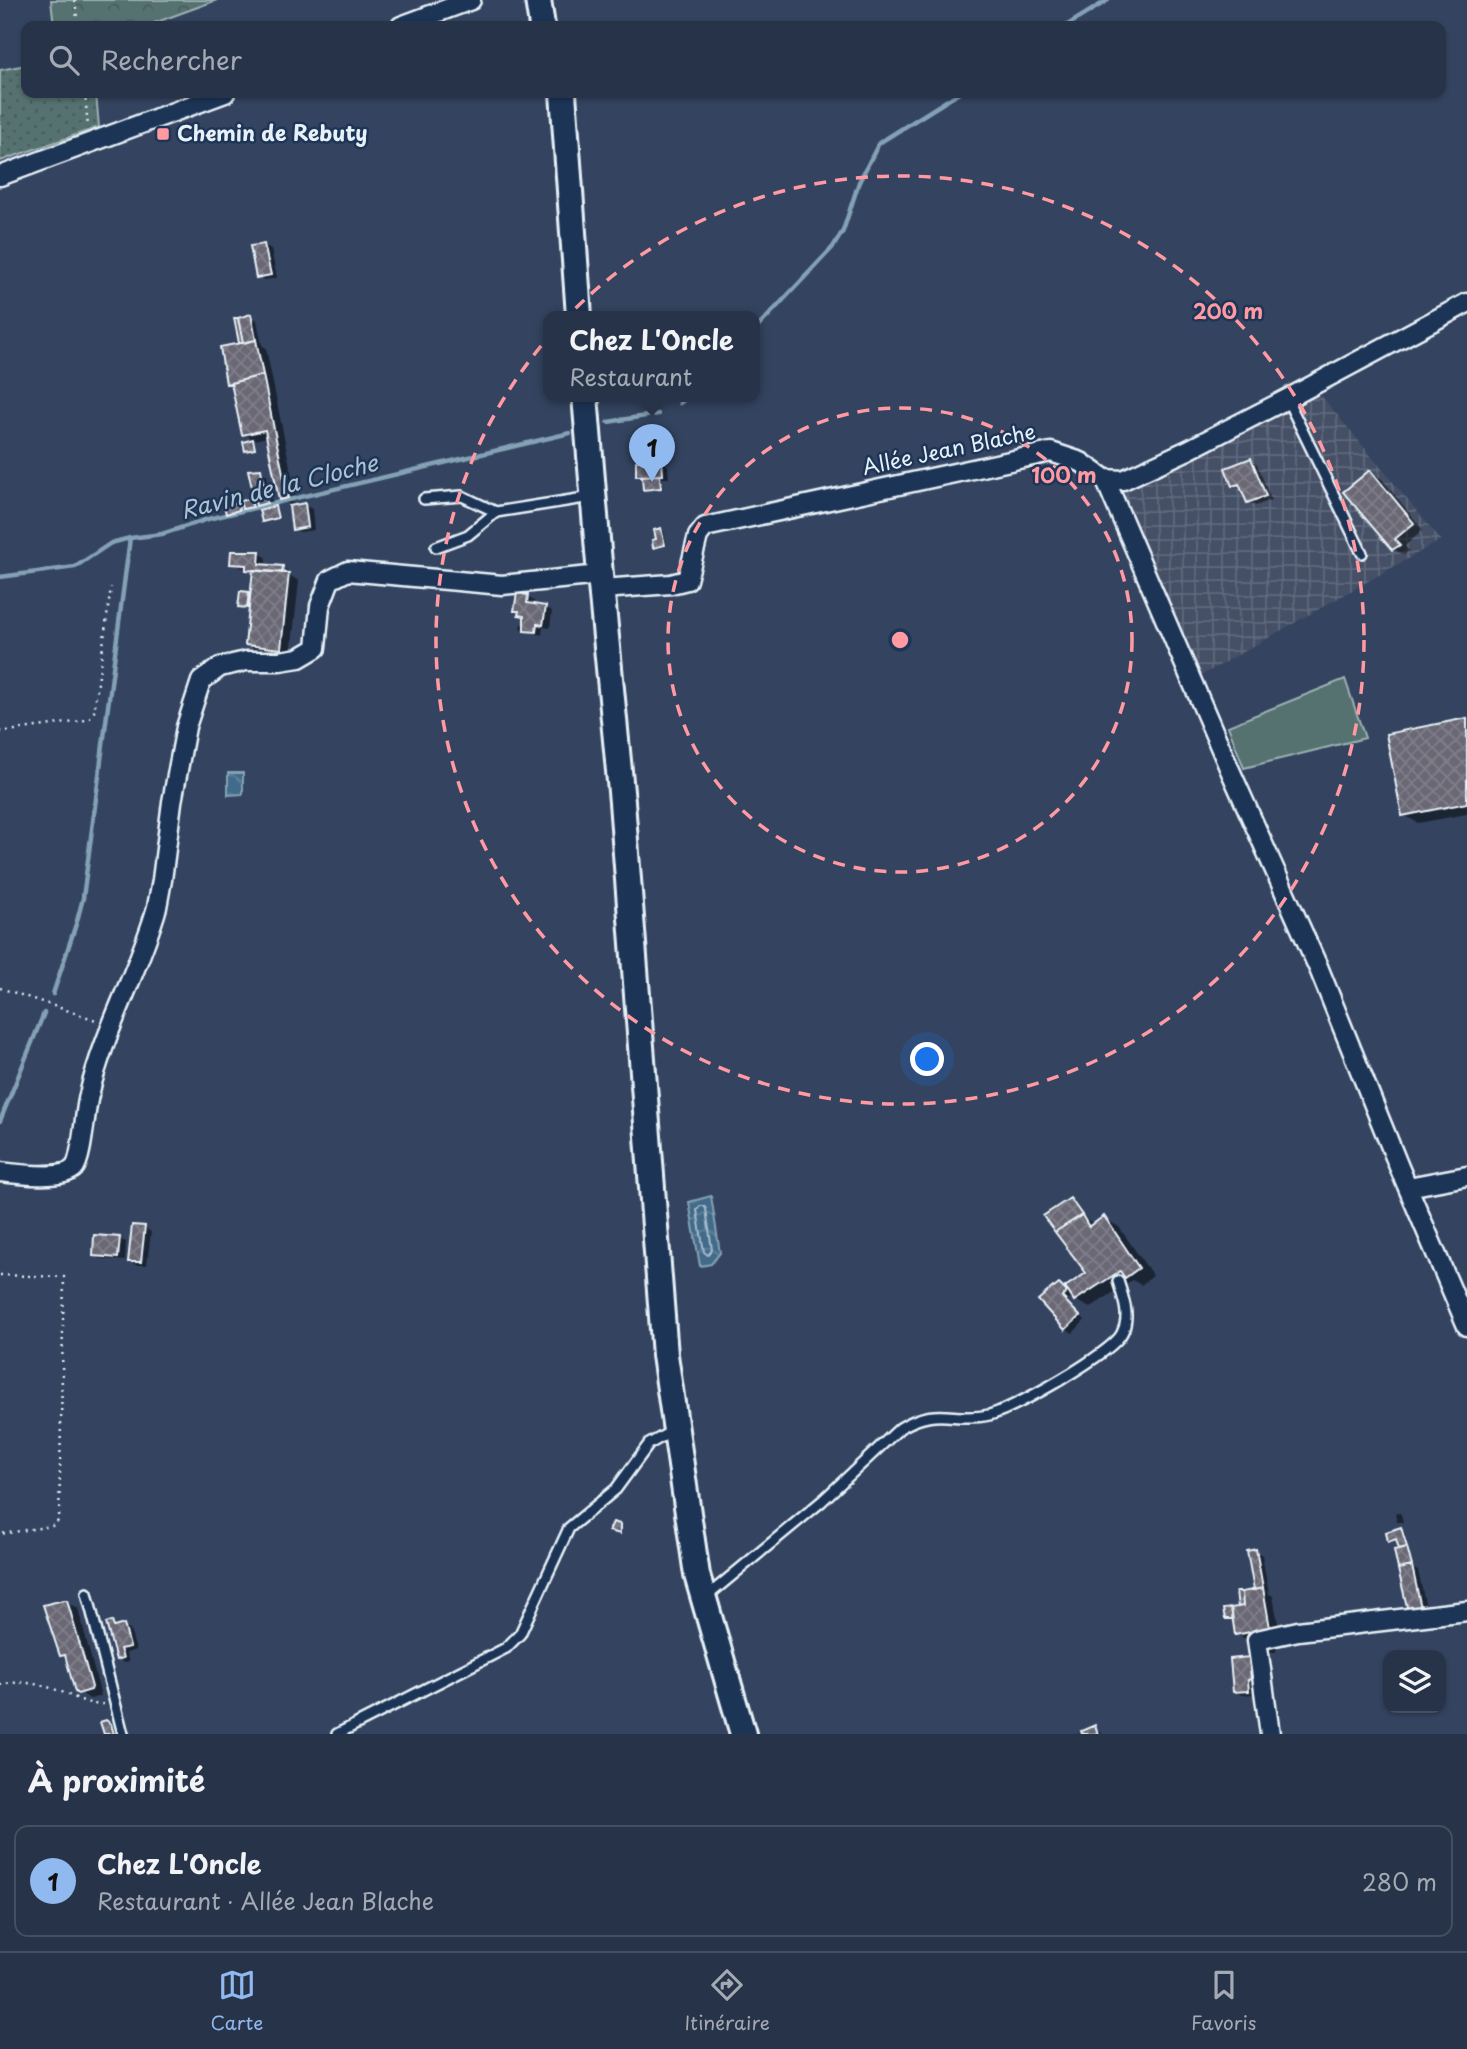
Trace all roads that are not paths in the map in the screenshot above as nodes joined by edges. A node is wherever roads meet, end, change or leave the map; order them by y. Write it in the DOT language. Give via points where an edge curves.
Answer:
graph roads {
  1 [pos="471,0"];
  2 [pos="538,0"];
  3 [pos="551,0"];
  4 [pos="414,21"];
  5 [pos="541,21"];
  6 [pos="554,21"];
  7 [pos="212,98"];
  8 [pos="553,98"];
  9 [pos="563,98"];
  10 [pos="0,176"];
  11 [pos="568,186"];
  12 [pos="1467,303"];
  13 [pos="579,311"];
  14 [pos="1287,400"];
  15 [pos="585,402"];
  16 [pos="1105,480"];
  17 [pos="593,496"];
  18 [pos="424,499"];
  19 [pos="496,512"];
  20 [pos="436,547"];
  21 [pos="1362,553"];
  22 [pos="601,582"];
  23 [pos="0,1172"];
  24 [pos="1467,1176"];
  25 [pos="1408,1187"];
  26 [pos="1118,1281"];
  27 [pos="1467,1326"];
  28 [pos="676,1429"];
  29 [pos="87,1593"];
  30 [pos="704,1599"];
  31 [pos="1467,1611"];
  32 [pos="123,1734"];
  33 [pos="337,1734"];
  34 [pos="743,1734"];
  35 [pos="1270,1734"];
  1 -- 4 [label="street"];
  2 -- 5 [label="main road"];
  3 -- 6 [label="main road"];
  7 -- 10 [label="street"];
  8 -- 11 [label="main road"];
  9 -- 11 [label="main road"];
  11 -- 13 [label="main road"];
  12 -- 14 [label="street"];
  14 -- 16 [label="street" via="1123,480"];
  14 -- 21 [label="lane"];
  15 -- 17 [label="main road"];
  16 -- 22 [label="street, Allée Jean Blache" via="1081,462 1051,452 705,527 698,536 687,580 671,584"];
  16 -- 25 [label="street" via="1319,970"];
  17 -- 19 [label="lane"];
  17 -- 22 [label="main road"];
  18 -- 19 [label="lane" via="462,496"];
  19 -- 20 [label="lane" via="468,536"];
  22 -- 23 [label="street" via="502,585 348,571 330,580 320,606 316,648 299,658 220,667 201,681 186,727 157,907 89,1092 76,1166 63,1173"];
  22 -- 28 [label="main road" via="664,1355"];
  24 -- 25 [label="street"];
  25 -- 27 [label="street"];
  26 -- 30 [label="lane" via="1126,1323 1110,1348 1060,1380 990,1415 926,1416 900,1428 822,1501"];
  28 -- 30 [label="main road"];
  28 -- 33 [label="lane" via="649,1444 616,1489 569,1528 520,1634 506,1648"];
  29 -- 32 [label="lane"];
  30 -- 34 [label="main road"];
  31 -- 35 [label="street" via="1258,1640"];
}
